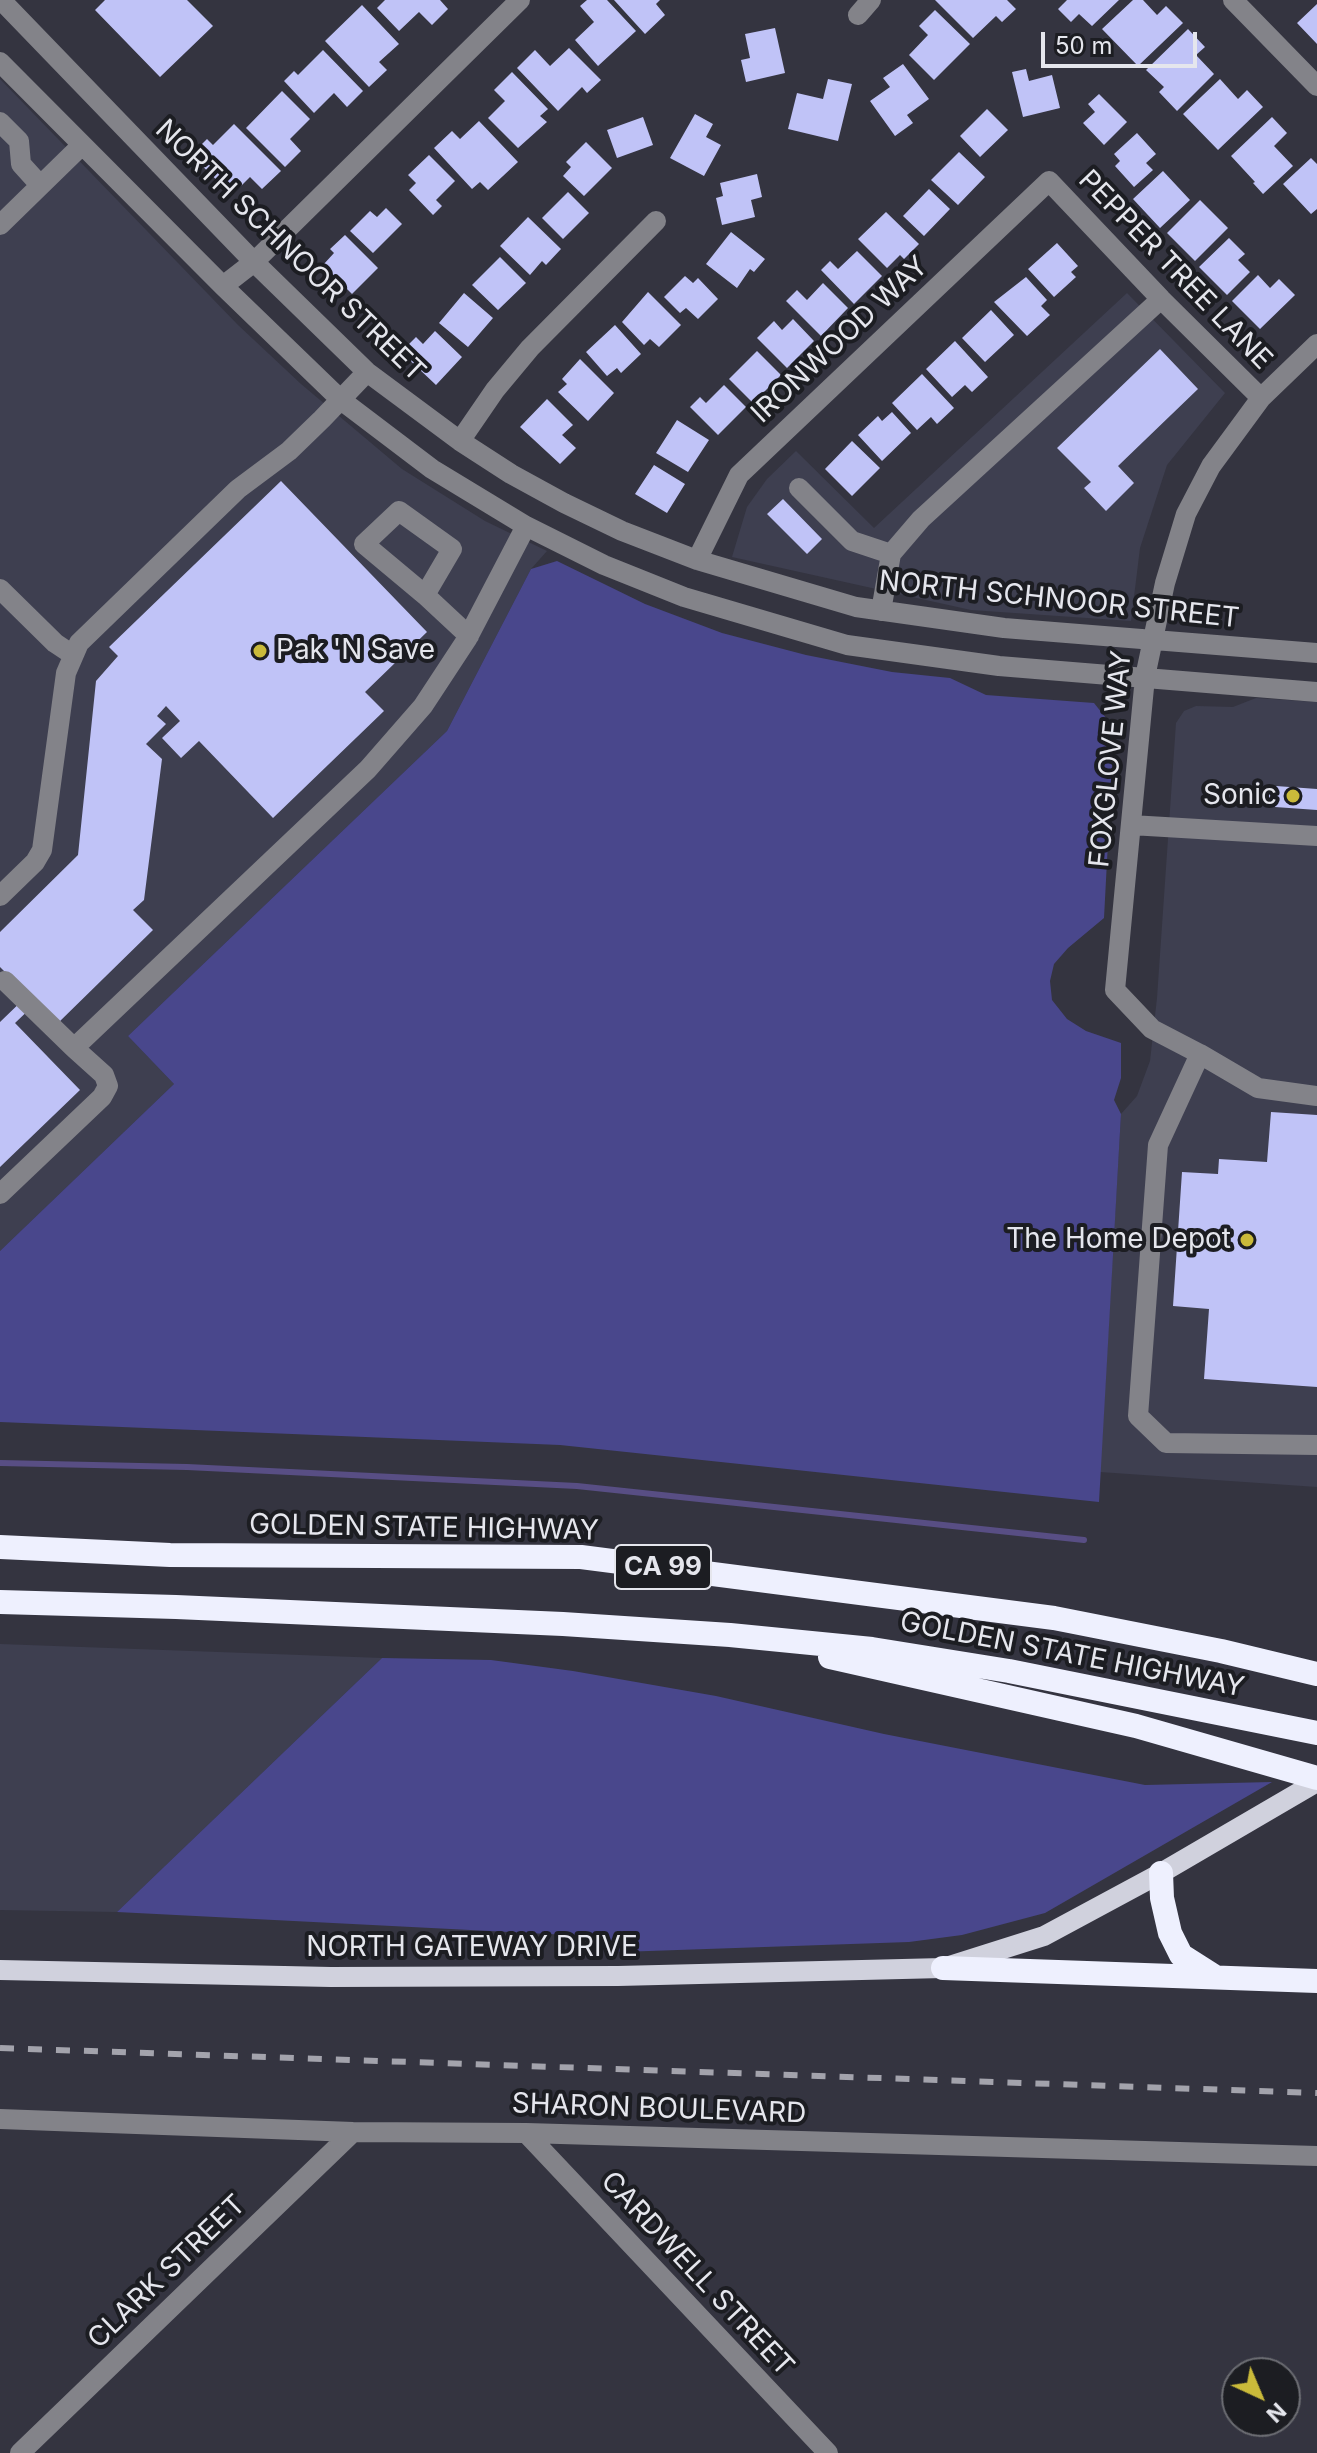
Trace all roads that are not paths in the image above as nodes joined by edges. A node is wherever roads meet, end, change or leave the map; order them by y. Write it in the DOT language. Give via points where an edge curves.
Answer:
graph roads {
  1 [pos="1,0"];
  2 [pos="520,0"];
  3 [pos="1242,3"];
  4 [pos="0,62"];
  5 [pos="1317,86"];
  6 [pos="0,122"];
  7 [pos="82,145"];
  8 [pos="1049,181"];
  9 [pos="40,185"];
  10 [pos="656,221"];
  11 [pos="0,225"];
  12 [pos="254,262"];
  13 [pos="223,286"];
  14 [pos="1161,299"];
  15 [pos="1317,344"];
  16 [pos="367,372"];
  17 [pos="1261,398"];
  18 [pos="341,400"];
  19 [pos="460,441"];
  20 [pos="799,488"];
  21 [pos="526,526"];
  22 [pos="891,554"];
  23 [pos="697,560"];
  24 [pos="0,589"];
  25 [pos="425,595"];
  26 [pos="881,611"];
  27 [pos="469,636"];
  28 [pos="1152,638"];
  29 [pos="1317,653"];
  30 [pos="73,655"];
  31 [pos="1145,677"];
  32 [pos="1317,692"];
  33 [pos="1131,825"];
  34 [pos="1317,836"];
  35 [pos="0,896"];
  36 [pos="2,981"];
  37 [pos="74,1048"];
  38 [pos="1200,1054"];
  39 [pos="1317,1096"];
  40 [pos="0,1194"];
  41 [pos="1317,1445"];
  42 [pos="0,1547"];
  43 [pos="0,1602"];
  44 [pos="730,1635"];
  45 [pos="1317,1674"];
  46 [pos="1317,1733"];
  47 [pos="1317,1780"];
  48 [pos="1161,1873"];
  49 [pos="943,1968"];
  50 [pos="0,1970"];
  51 [pos="1216,1977"];
  52 [pos="1317,1981"];
  53 [pos="0,2119"];
  54 [pos="353,2132"];
  55 [pos="526,2133"];
  56 [pos="1317,2156"];
  57 [pos="20,2453"];
  58 [pos="828,2453"];
  1 -- 12 [label="street, NORTH SCHNOOR STREET"];
  2 -- 12 [label="street"];
  3 -- 5 [label="street"];
  4 -- 7 [label="street"];
  6 -- 9 [label="street" via="19,141 21,164"];
  7 -- 9 [label="street"];
  7 -- 13 [label="street"];
  8 -- 14 [label="street, PEPPER TREE LANE"];
  8 -- 23 [label="street, IRONWOOD WAY" via="739,475"];
  9 -- 11 [label="street"];
  10 -- 19 [label="street" via="530,348"];
  12 -- 13 [label="street"];
  12 -- 16 [label="street, NORTH SCHNOOR STREET"];
  13 -- 18 [label="street"];
  14 -- 17 [label="street, PEPPER TREE LANE"];
  14 -- 22 [label="street" via="921,519"];
  15 -- 17 [label="street, FOXGLOVE WAY"];
  16 -- 18 [label="street"];
  16 -- 19 [label="street, NORTH SCHNOOR STREET"];
  17 -- 28 [label="street, FOXGLOVE WAY" via="1211,466 1186,514"];
  18 -- 21 [label="street" via="432,469"];
  18 -- 30 [label="street" via="289,451 238,489 79,643"];
  19 -- 23 [label="street, NORTH SCHNOOR STREET" via="564,503"];
  20 -- 22 [label="street" via="852,541"];
  21 -- 27 [label="street"];
  21 -- 31 [label="street" via="684,597 847,645 999,666"];
  22 -- 26 [label="street"];
  23 -- 26 [label="street, NORTH SCHNOOR STREET"];
  24 -- 30 [label="street"];
  25 -- 27 [label="street"];
  26 -- 28 [label="street, NORTH SCHNOOR STREET" via="1004,628"];
  27 -- 37 [label="street" via="423,706 368,769"];
  28 -- 29 [label="street, NORTH SCHNOOR STREET"];
  28 -- 31 [label="street, FOXGLOVE WAY"];
  30 -- 35 [label="street" via="66,673 42,850"];
  31 -- 32 [label="street"];
  31 -- 33 [label="street, FOXGLOVE WAY"];
  33 -- 34 [label="street"];
  33 -- 38 [label="street, FOXGLOVE WAY" via="1115,990 1152,1029"];
  36 -- 37 [label="street"];
  37 -- 40 [label="street" via="104,1075 108,1086"];
  38 -- 39 [label="street" via="1258,1088"];
  38 -- 41 [label="street" via="1158,1145 1138,1416 1166,1443"];
  42 -- 45 [label="highway, GOLDEN STATE HIGHWAY / CA 99" via="170,1555 581,1557 1054,1618"];
  43 -- 44 [label="highway, GOLDEN STATE HIGHWAY / CA 99"];
  44 -- 46 [label="highway, GOLDEN STATE HIGHWAY / CA 99" via="872,1649 1009,1671"];
  44 -- 47 [label="highway" via="1136,1726"];
  47 -- 48 [label="main road, NORTH GATEWAY DRIVE"];
  48 -- 49 [label="main road, NORTH GATEWAY DRIVE" via="1044,1936"];
  48 -- 51 [label="highway" via="1170,1933 1181,1955"];
  49 -- 50 [label="main road, NORTH GATEWAY DRIVE" via="506,1977"];
  49 -- 51 [label="highway"];
  51 -- 52 [label="highway"];
  53 -- 54 [label="street, SHARON BOULEVARD"];
  54 -- 55 [label="street, SHARON BOULEVARD"];
  54 -- 57 [label="street, CLARK STREET"];
  55 -- 56 [label="street, SHARON BOULEVARD"];
  55 -- 58 [label="street, CARDWELL STREET"];
}
